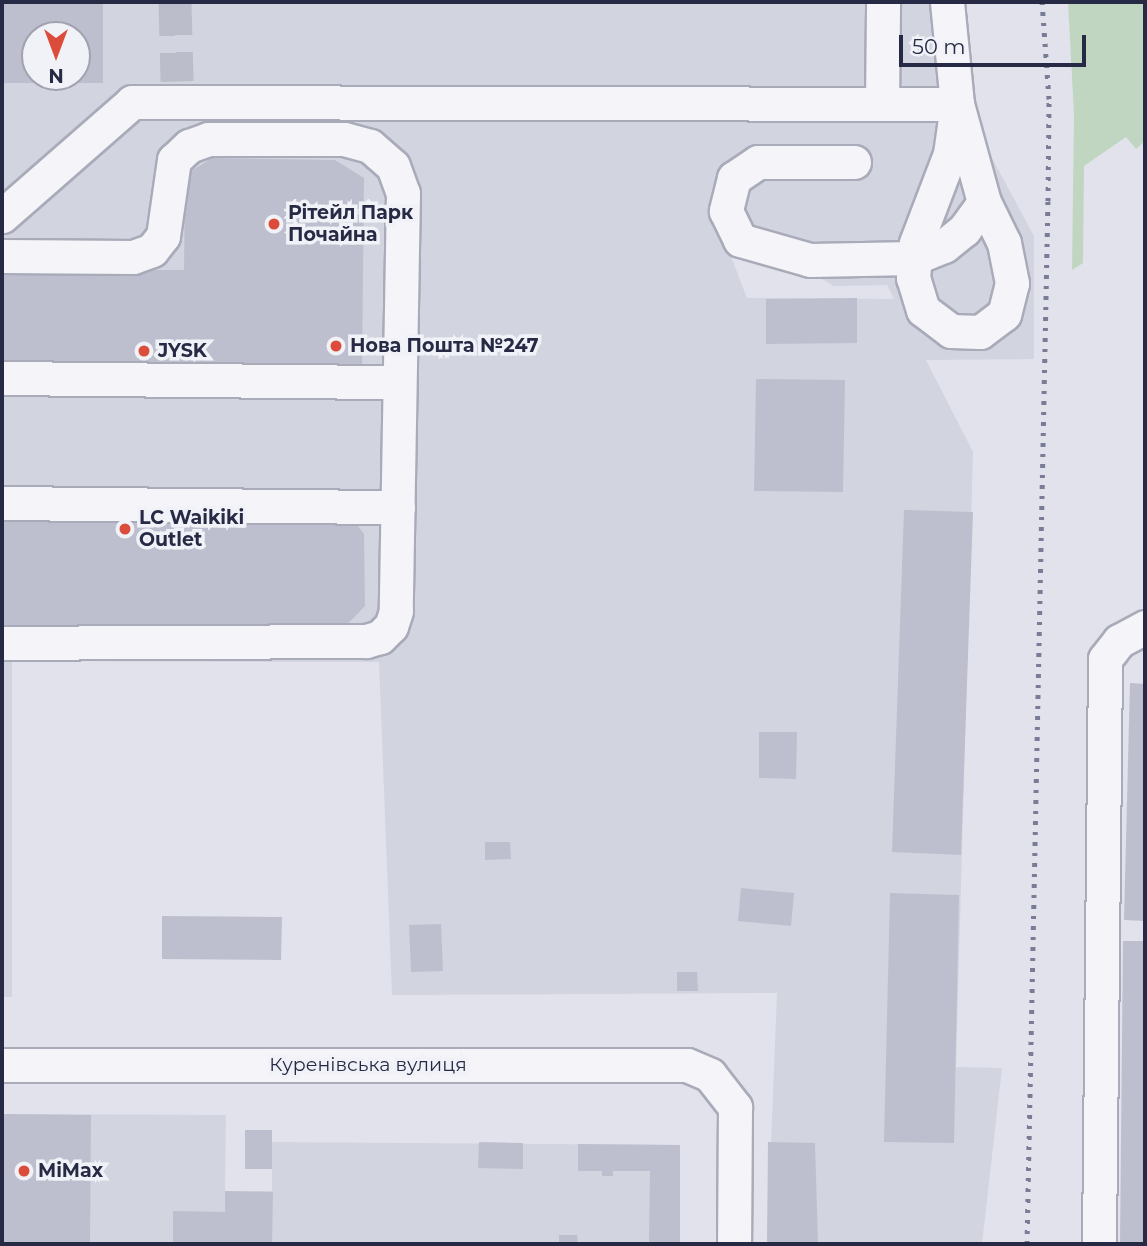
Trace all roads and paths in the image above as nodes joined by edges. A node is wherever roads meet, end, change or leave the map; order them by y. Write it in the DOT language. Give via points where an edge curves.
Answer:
graph roads {
  1 [pos="883,2"];
  2 [pos="947,2"];
  3 [pos="882,104"];
  4 [pos="957,104"];
  5 [pos="854,162"];
  6 [pos="984,202"];
  7 [pos="2,216"];
  8 [pos="2,256"];
  9 [pos="914,258"];
  10 [pos="2,378"];
  11 [pos="399,382"];
  12 [pos="2,503"];
  13 [pos="398,508"];
  14 [pos="1145,627"];
  15 [pos="2,643"];
  16 [pos="2,1065"];
  17 [pos="734,1244"];
  18 [pos="1098,1244"];
  1 -- 3 [label="street"];
  2 -- 4 [label="street"];
  3 -- 4 [label="street"];
  3 -- 7 [label="street" via="177,90 132,102"];
  4 -- 6 [label="street"];
  4 -- 9 [label="street" via="950,154"];
  5 -- 9 [label="street" via="758,162 734,178 726,211 740,240 810,260"];
  6 -- 9 [label="street" via="954,238"];
  6 -- 9 [label="street" via="1004,243 1012,283 1004,314 981,332 951,331 923,310 913,278"];
  8 -- 11 [label="street" via="133,257 152,250 165,228 174,160 189,146 208,139 344,139 370,146 393,166 403,193"];
  10 -- 11 [label="street"];
  11 -- 13 [label="street"];
  12 -- 13 [label="street"];
  13 -- 15 [label="street" via="396,611 380,637 366,641"];
  14 -- 18 [label="street" via="1119,641 1105,659"];
  16 -- 17 [label="street, Куренівська вулиця" via="687,1065 710,1075 727,1091 735,1107"];
}
